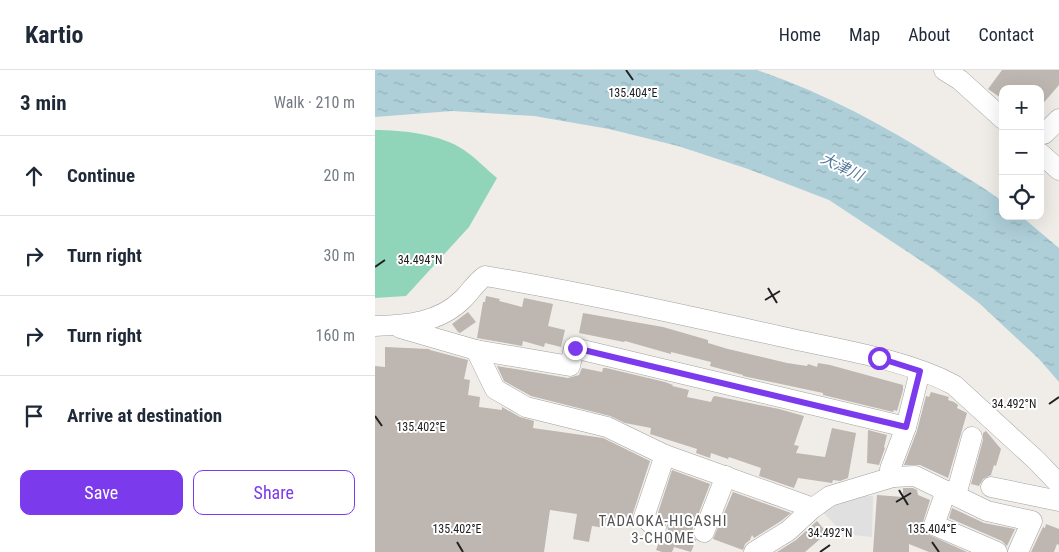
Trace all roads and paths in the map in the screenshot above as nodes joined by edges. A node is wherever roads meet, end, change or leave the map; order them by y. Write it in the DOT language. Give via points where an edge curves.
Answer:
graph roads {
  1 [pos="944,70"];
  2 [pos="999,115"];
  3 [pos="1059,119"];
  4 [pos="1044,140"];
  5 [pos="1044,146"];
  6 [pos="1059,170"];
  7 [pos="384,326"];
  8 [pos="476,350"];
  9 [pos="920,371"];
  10 [pos="906,427"];
  11 [pos="972,437"];
  12 [pos="665,455"];
  13 [pos="726,476"];
  14 [pos="893,477"];
  15 [pos="1059,484"];
  16 [pos="991,487"];
  17 [pos="951,493"];
  18 [pos="1059,501"];
  19 [pos="813,508"];
  20 [pos="656,528"];
  21 [pos="704,532"];
  22 [pos="754,552"];
  23 [pos="997,552"];
  24 [pos="1018,552"];
  1 -- 2 [label="street"];
  3 -- 4 [label="street"];
  5 -- 6 [label="street"];
  7 -- 8 [label="street"];
  7 -- 9 [label="street" via="422,322 448,311 485,276 560,289 879,358"];
  8 -- 10 [label="street" via="570,366 575,348"];
  8 -- 12 [label="street" via="495,389 525,408 607,427"];
  9 -- 10 [label="street"];
  9 -- 15 [label="street" via="954,385"];
  10 -- 14 [label="street" via="890,469"];
  11 -- 17 [label="street"];
  12 -- 13 [label="street"];
  12 -- 20 [label="street" via="643,517"];
  13 -- 19 [label="street"];
  13 -- 21 [label="street"];
  14 -- 17 [label="street" via="915,476"];
  14 -- 19 [label="street" via="830,496"];
  16 -- 18 [label="street"];
  17 -- 23 [label="street" via="934,525"];
  17 -- 24 [label="street" via="987,511 1032,522"];
  19 -- 22 [label="street" via="788,531"];
}
